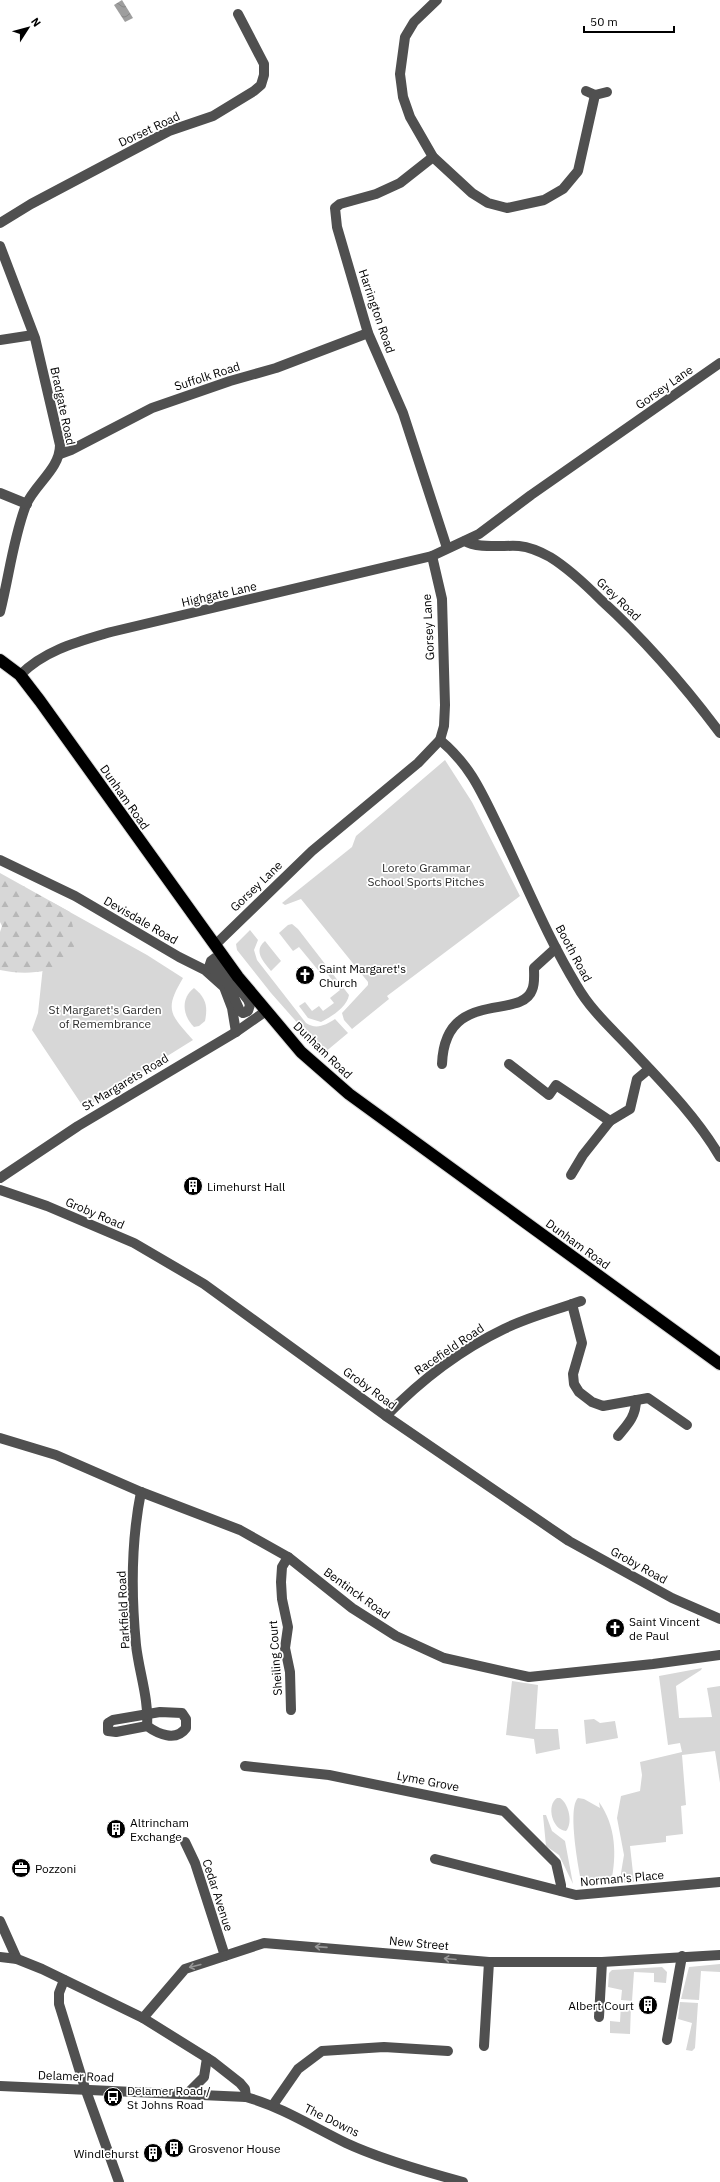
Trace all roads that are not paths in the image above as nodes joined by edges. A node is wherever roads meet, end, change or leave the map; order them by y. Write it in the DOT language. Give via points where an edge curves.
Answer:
graph roads {
  1 [pos="437,0"];
  2 [pos="238,14"];
  3 [pos="607,92"];
  4 [pos="433,157"];
  5 [pos="0,223"];
  6 [pos="0,246"];
  7 [pos="368,333"];
  8 [pos="33,335"];
  9 [pos="0,340"];
  10 [pos="720,363"];
  11 [pos="60,454"];
  12 [pos="0,493"];
  13 [pos="27,504"];
  14 [pos="465,541"];
  15 [pos="447,548"];
  16 [pos="432,556"];
  17 [pos="0,612"];
  18 [pos="0,660"];
  19 [pos="20,675"];
  20 [pos="720,733"];
  21 [pos="440,740"];
  22 [pos="0,860"];
  23 [pos="215,946"];
  24 [pos="556,948"];
  25 [pos="215,958"];
  26 [pos="266,1011"];
  27 [pos="236,1032"];
  28 [pos="442,1064"];
  29 [pos="509,1064"];
  30 [pos="649,1069"];
  31 [pos="610,1121"];
  32 [pos="720,1157"];
  33 [pos="571,1175"];
  34 [pos="0,1178"];
  35 [pos="0,1190"];
  36 [pos="720,1364"];
  37 [pos="636,1400"];
  38 [pos="386,1416"];
  39 [pos="686,1425"];
  40 [pos="618,1436"];
  41 [pos="0,1438"];
  42 [pos="141,1492"];
  43 [pos="288,1557"];
  44 [pos="720,1619"];
  45 [pos="720,1655"];
  46 [pos="291,1710"];
  47 [pos="148,1714"];
  48 [pos="147,1726"];
  49 [pos="245,1766"];
  50 [pos="185,1842"];
  51 [pos="435,1859"];
  52 [pos="720,1882"];
  53 [pos="561,1891"];
  54 [pos="0,1921"];
  55 [pos="720,1955"];
  56 [pos="225,1956"];
  57 [pos="682,1956"];
  58 [pos="0,1957"];
  59 [pos="18,1959"];
  60 [pos="489,1962"];
  61 [pos="602,1962"];
  62 [pos="64,1980"];
  63 [pos="599,2016"];
  64 [pos="143,2018"];
  65 [pos="668,2040"];
  66 [pos="484,2046"];
  67 [pos="448,2052"];
  68 [pos="207,2058"];
  69 [pos="0,2086"];
  70 [pos="85,2088"];
  71 [pos="187,2094"];
  72 [pos="246,2097"];
  73 [pos="273,2105"];
  74 [pos="119,2182"];
  75 [pos="462,2182"];
  1 -- 4 [label="street" via="414,22 405,37 400,74 403,97 410,117"];
  2 -- 5 [label="street, Dorset Road" via="264,64 261,85 213,116 169,131"];
  3 -- 4 [label="street" via="590,93 578,171 563,189 544,200 507,208 488,203 472,193"];
  4 -- 7 [label="street, Harrington Road" via="400,183 376,194 340,204 336,208 337,227"];
  6 -- 8 [label="street, Bradgate Road"];
  7 -- 11 [label="street, Suffolk Road" via="276,368 152,408"];
  7 -- 15 [label="street, Harrington Road" via="403,413"];
  8 -- 9 [label="street"];
  8 -- 11 [label="street, Bradgate Road"];
  10 -- 14 [label="street, Gorsey Lane" via="479,534"];
  11 -- 13 [label="street, Bradgate Road"];
  12 -- 13 [label="street"];
  13 -- 17 [label="street, Bradgate Road" via="17,531"];
  14 -- 15 [label="street, Gorsey Lane"];
  14 -- 20 [label="street, Grey Road" via="472,545 520,546 551,558 623,619 681,681"];
  15 -- 16 [label="street, Gorsey Lane"];
  16 -- 19 [label="street, Highgate Lane" via="110,632 58,648"];
  16 -- 21 [label="street, Gorsey Lane" via="442,598 444,726"];
  18 -- 19 [label="highway, Dunham Road"];
  19 -- 23 [label="highway, Dunham Road"];
  21 -- 23 [label="street, Gorsey Lane" via="418,763 312,851"];
  21 -- 24 [label="street, Booth Road" via="461,759 473,776"];
  22 -- 27 [label="street, Devisdale Road" via="76,896 205,970 224,987 232,1008"];
  23 -- 26 [label="highway, Dunham Road"];
  24 -- 28 [label="street" via="534,968 532,990 528,997 520,1002 473,1012 456,1024 446,1041"];
  24 -- 30 [label="street, Booth Road" via="577,988"];
  25 -- 25 [label="street" via="209,967 228,984 240,1011 248,1012 248,1000"];
  26 -- 27 [label="street, St Margarets Road"];
  26 -- 36 [label="highway, Dunham Road" via="301,1052 349,1094"];
  27 -- 34 [label="street, St Margarets Road" via="78,1126"];
  29 -- 31 [label="street" via="549,1095 556,1086"];
  30 -- 31 [label="street" via="637,1079 630,1109"];
  30 -- 32 [label="street, Booth Road" via="710,1140"];
  31 -- 33 [label="street"];
  35 -- 38 [label="street, Groby Road" via="47,1206 134,1243 191,1276"];
  37 -- 38 [label="street, Racefield Road" via="600,1406 576,1387 573,1374 582,1344 577,1303 505,1328 470,1348 408,1394"];
  37 -- 39 [label="street" via="651,1399"];
  37 -- 40 [label="street" via="632,1419"];
  38 -- 44 [label="street, Groby Road" via="569,1541 672,1598"];
  41 -- 42 [label="street, Bentinck Road" via="56,1455"];
  42 -- 43 [label="street, Bentinck Road" via="240,1530"];
  42 -- 47 [label="street, Parkfield Road" via="136,1520 132,1584 136,1645"];
  43 -- 45 [label="street, Bentinck Road" via="352,1608 396,1636 444,1658 486,1668 529,1677"];
  43 -- 46 [label="street, Sheiling Court" via="282,1567 281,1588 288,1627 285,1648 290,1672"];
  47 -- 48 [label="street, Parkfield Road"];
  47 -- 48 [label="street" via="113,1720 107,1727 112,1733"];
  47 -- 48 [label="street" via="182,1713 187,1724 184,1732 170,1736 160,1735"];
  49 -- 53 [label="street, Lyme Grove" via="329,1775 504,1811 556,1863"];
  50 -- 56 [label="street, Cedar Avenue" via="196,1863"];
  51 -- 53 [label="street, Norman's Place"];
  52 -- 53 [label="street, Norman's Place" via="576,1895"];
  54 -- 59 [label="street"];
  55 -- 57 [label="street, New Street"];
  60 -- 56 [label="street, New Street, one-way" via="264,1943"];
  56 -- 64 [label="street, New Street, one-way" via="185,1969"];
  57 -- 61 [label="street, New Street"];
  57 -- 65 [label="street"];
  58 -- 59 [label="street"];
  59 -- 62 [label="street"];
  60 -- 61 [label="street, New Street"];
  60 -- 66 [label="street"];
  61 -- 63 [label="street"];
  62 -- 64 [label="street"];
  62 -- 70 [label="street" via="59,1993 59,2004"];
  64 -- 68 [label="street"];
  67 -- 73 [label="street" via="384,2047 322,2051 298,2070"];
  68 -- 71 [label="street" via="204,2077"];
  68 -- 72 [label="street" via="240,2083 245,2089"];
  69 -- 70 [label="street, Delamer Road"];
  70 -- 71 [label="street, Delamer Road"];
  70 -- 74 [label="street"];
  71 -- 72 [label="street, Delamer Road"];
  72 -- 73 [label="street, The Downs"];
  73 -- 75 [label="street, The Downs" via="348,2144"];
}
